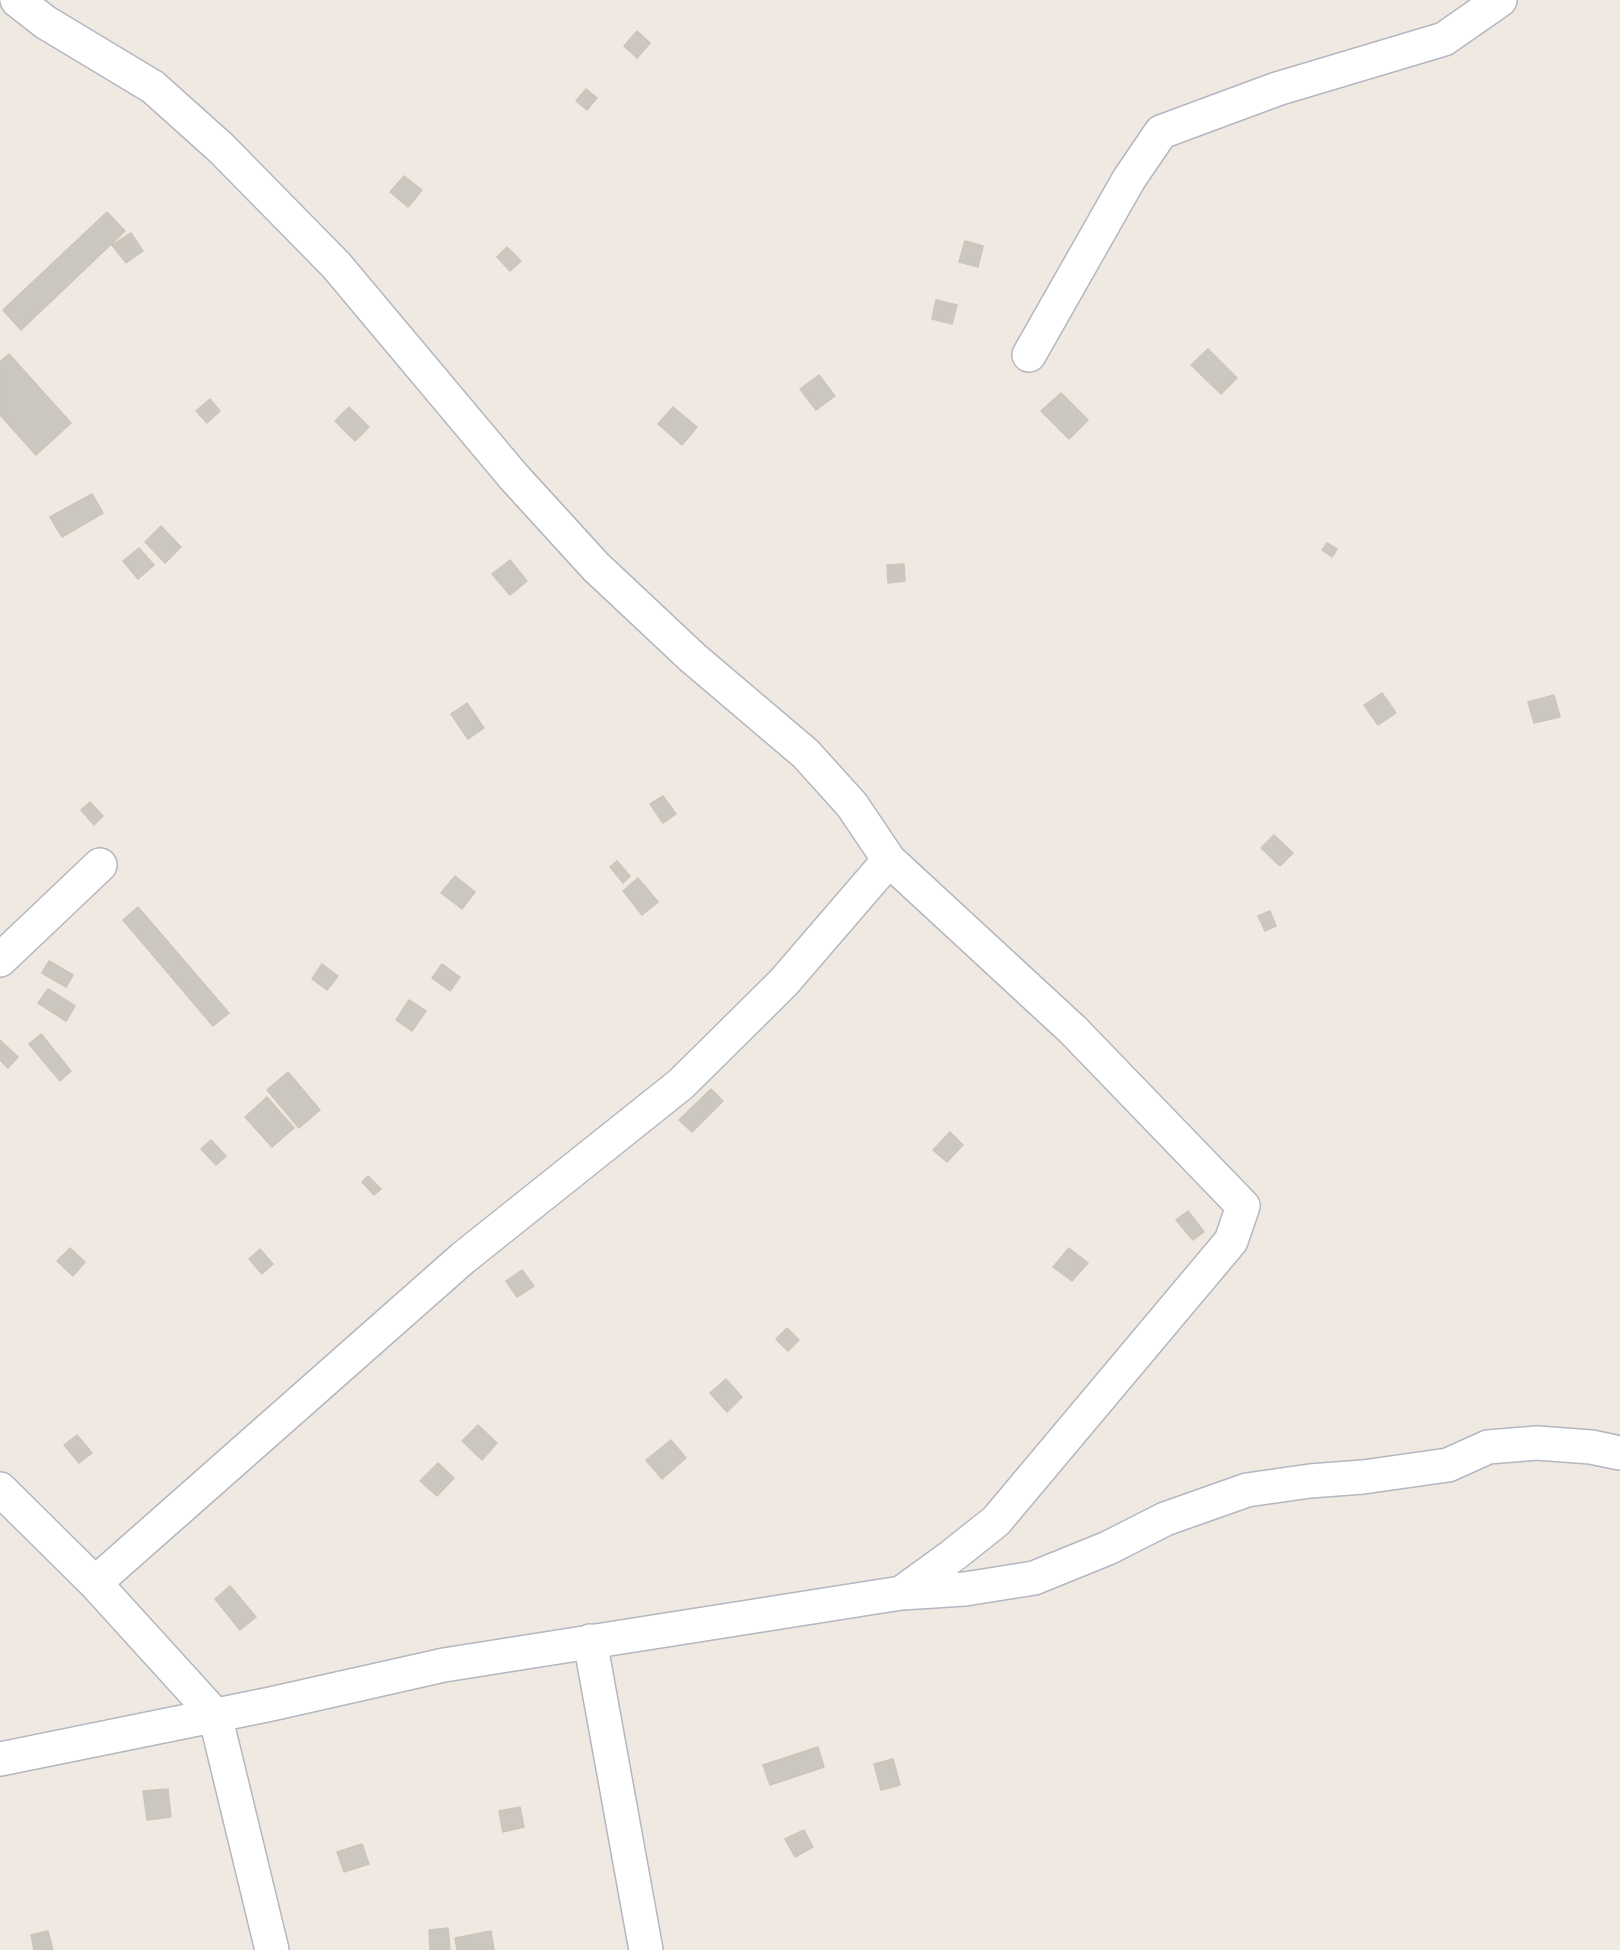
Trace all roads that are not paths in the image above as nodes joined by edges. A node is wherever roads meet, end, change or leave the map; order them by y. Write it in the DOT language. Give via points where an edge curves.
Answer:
graph roads {
  1 [pos="17,0"];
  2 [pos="1500,0"];
  3 [pos="1029,355"];
  4 [pos="888,860"];
  5 [pos="100,865"];
  6 [pos="0,960"];
  7 [pos="1620,1453"];
  8 [pos="0,1489"];
  9 [pos="95,1583"];
  10 [pos="901,1593"];
  11 [pos="590,1641"];
  12 [pos="215,1715"];
  13 [pos="0,1759"];
  14 [pos="272,1950"];
  15 [pos="646,1950"];
  1 -- 4 [label="street" via="45,22 153,87 221,148 336,265 513,476 596,567 693,658 806,754 852,805"];
  2 -- 3 [label="street" via="1444,39 1277,89 1161,132 1129,179"];
  4 -- 9 [label="street" via="784,982 681,1084 463,1258"];
  4 -- 10 [label="street" via="1073,1030 1243,1206 1231,1240 996,1521"];
  5 -- 6 [label="street"];
  7 -- 10 [label="street" via="1537,1443 1488,1447 1448,1465 1247,1490 1165,1519 1108,1548 1034,1578 965,1589"];
  8 -- 9 [label="street"];
  9 -- 12 [label="street"];
  10 -- 11 [label="street"];
  11 -- 12 [label="street" via="444,1665"];
  11 -- 15 [label="street"];
  12 -- 13 [label="street"];
  12 -- 14 [label="street"];
}
